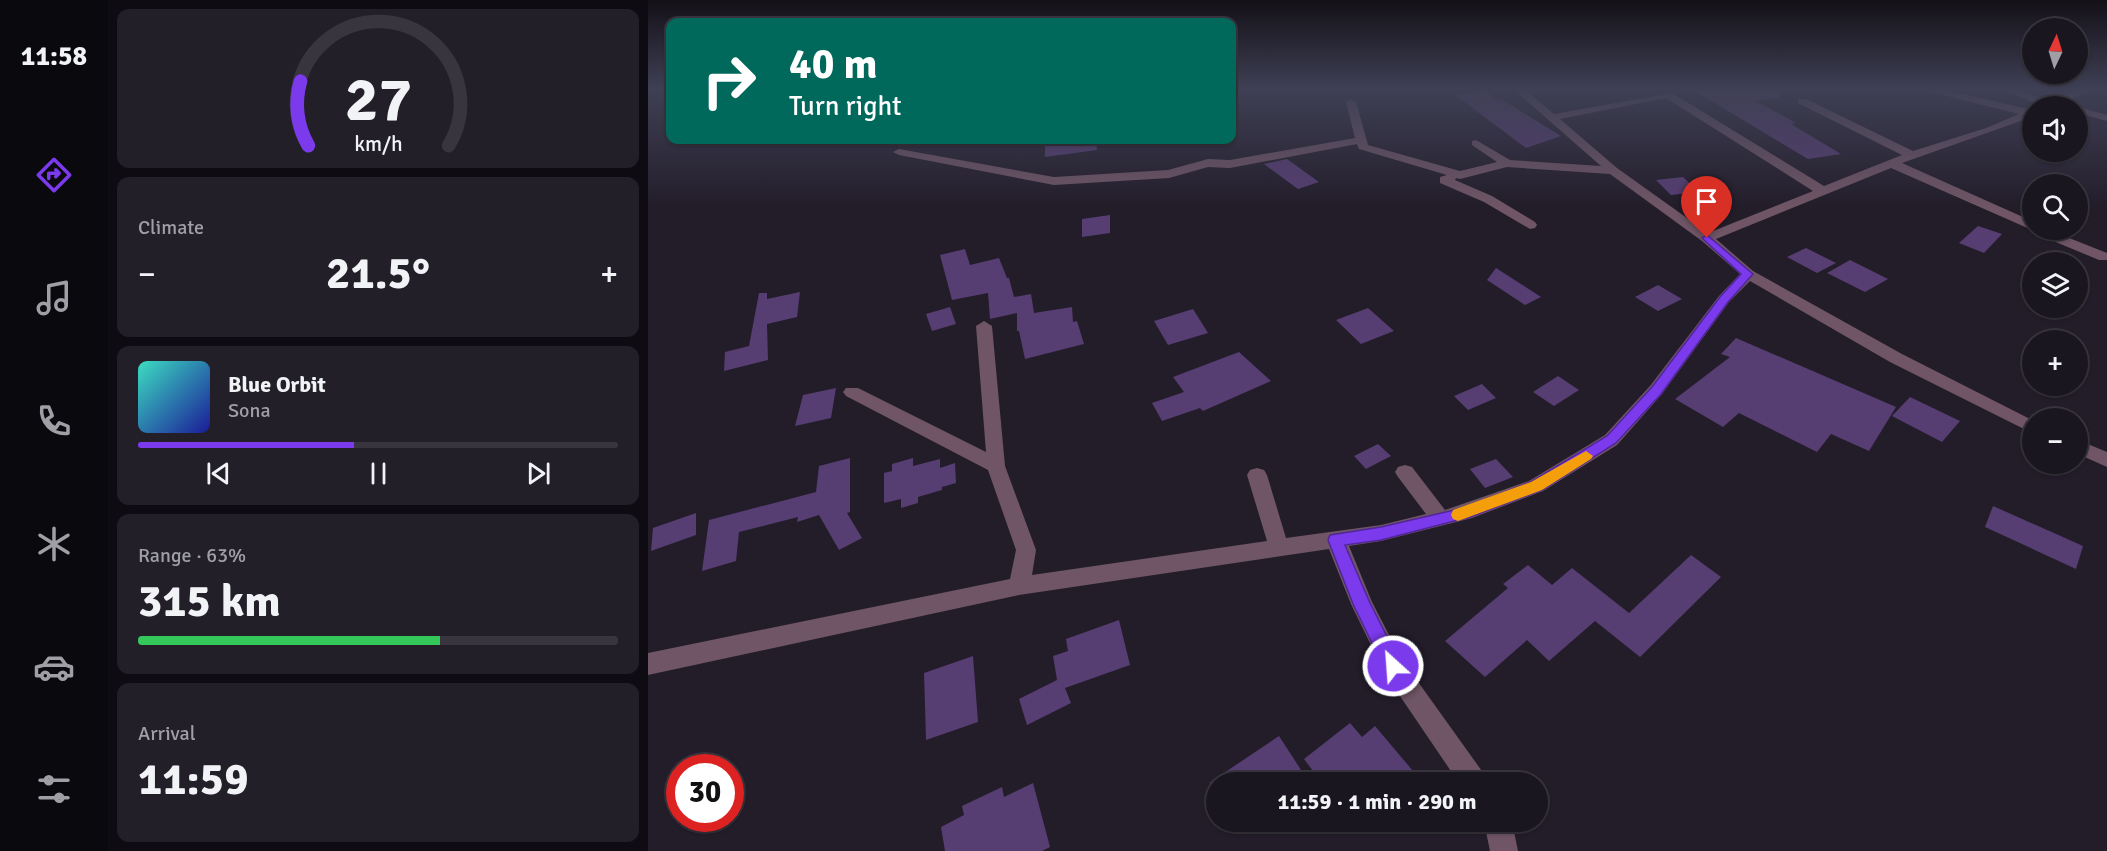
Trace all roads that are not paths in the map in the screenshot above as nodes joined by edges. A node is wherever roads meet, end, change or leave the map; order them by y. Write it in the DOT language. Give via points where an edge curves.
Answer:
graph roads {
  1 [pos="1357,128"];
  2 [pos="1562,128"];
  3 [pos="1721,128"];
  4 [pos="1857,128"];
  5 [pos="1996,128"];
  6 [pos="1360,140"];
  7 [pos="1476,142"];
  8 [pos="899,152"];
  9 [pos="1912,154"];
  10 [pos="1891,163"];
  11 [pos="1507,164"];
  12 [pos="1613,171"];
  13 [pos="1460,175"];
  14 [pos="1821,190"];
  15 [pos="2022,222"];
  16 [pos="1530,225"];
  17 [pos="1707,238"];
  18 [pos="2063,240"];
  19 [pos="2104,257"];
  20 [pos="1748,274"];
  21 [pos="984,326"];
  22 [pos="852,392"];
  23 [pos="2022,422"];
  24 [pos="2088,451"];
  25 [pos="2107,460"];
  26 [pos="996,466"];
  27 [pos="1405,472"];
  28 [pos="1257,476"];
  29 [pos="1441,519"];
  30 [pos="1335,540"];
  31 [pos="1279,548"];
  32 [pos="1019,586"];
  33 [pos="648,664"];
  34 [pos="1467,772"];
  35 [pos="1500,832"];
  36 [pos="1504,851"];
  1 -- 6 [label="street"];
  2 -- 12 [label="street"];
  3 -- 14 [label="street"];
  4 -- 9 [label="street"];
  5 -- 9 [label="street"];
  6 -- 8 [label="street" via="1230,164 1208,163 1169,174 1092,181 1054,181"];
  6 -- 13 [label="street" via="1363,147"];
  7 -- 11 [label="street"];
  9 -- 10 [label="street"];
  10 -- 14 [label="street"];
  10 -- 15 [label="street"];
  11 -- 12 [label="street"];
  11 -- 13 [label="street"];
  12 -- 17 [label="street"];
  13 -- 16 [label="street" via="1444,180 1488,199"];
  14 -- 17 [label="street"];
  17 -- 20 [label="street"];
  18 -- 19 [label="street"];
  20 -- 23 [label="street" via="1896,358"];
  20 -- 29 [label="street" via="1611,440 1536,486"];
  21 -- 26 [label="street"];
  22 -- 26 [label="street"];
  24 -- 25 [label="street"];
  26 -- 32 [label="street" via="1026,550"];
  27 -- 29 [label="street"];
  28 -- 31 [label="street"];
  29 -- 30 [label="street"];
  30 -- 31 [label="street"];
  30 -- 34 [label="street" via="1393,666"];
  31 -- 32 [label="street"];
  32 -- 33 [label="street"];
  35 -- 36 [label="street"];
}
